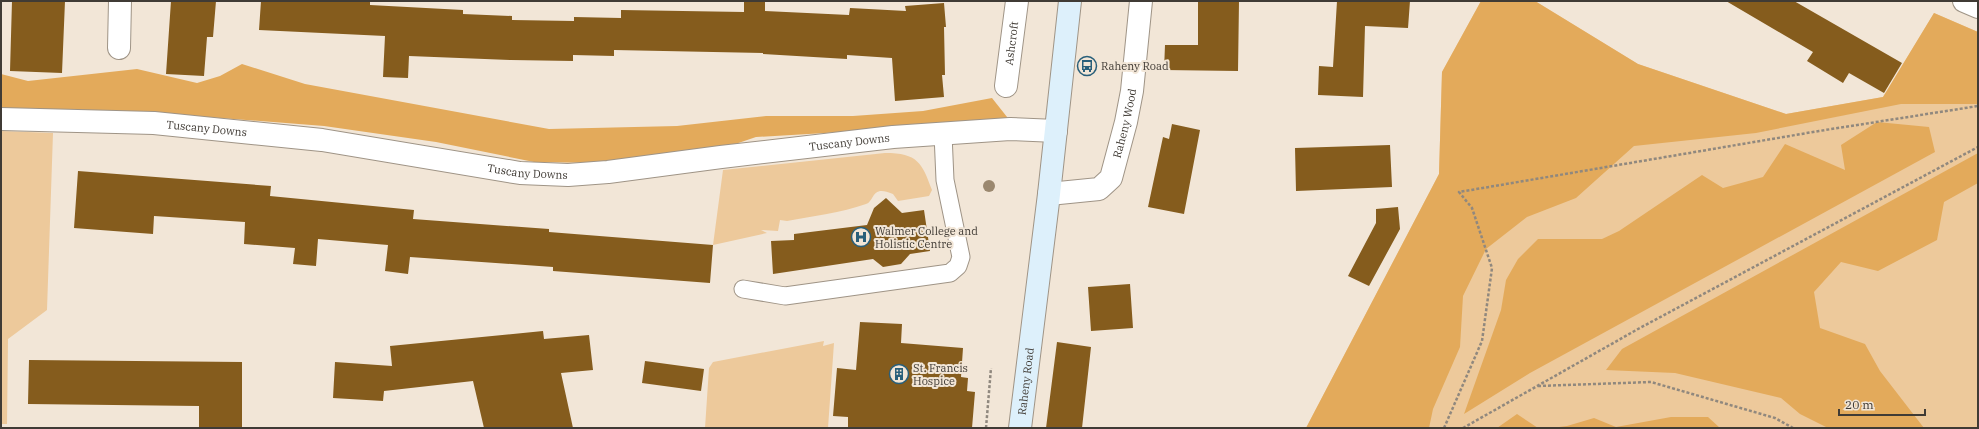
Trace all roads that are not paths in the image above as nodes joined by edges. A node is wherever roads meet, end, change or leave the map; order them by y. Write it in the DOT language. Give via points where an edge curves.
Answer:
graph roads {
  1 [pos="120,1"];
  2 [pos="1017,1"];
  3 [pos="1070,1"];
  4 [pos="1141,1"];
  5 [pos="1964,1"];
  6 [pos="1978,7"];
  7 [pos="119,48"];
  8 [pos="1006,86"];
  9 [pos="1,119"];
  10 [pos="1056,131"];
  11 [pos="943,134"];
  12 [pos="1049,194"];
  13 [pos="743,289"];
  14 [pos="1020,428"];
  1 -- 7 [label="street"];
  2 -- 8 [label="street, Ashcroft"];
  3 -- 10 [label="main road, Raheny Road"];
  4 -- 12 [label="street, Raheny Wood" via="1132,91 1111,178 1099,189"];
  5 -- 6 [label="street"];
  9 -- 11 [label="street, Tuscany Downs" via="154,123 322,140 520,173 568,175 893,137"];
  10 -- 11 [label="street, Tuscany Downs" via="1010,129"];
  10 -- 12 [label="main road, Raheny Road"];
  11 -- 13 [label="lane" via="945,180 961,257 958,266 950,273 785,296"];
  12 -- 14 [label="main road, Raheny Road"];
}
